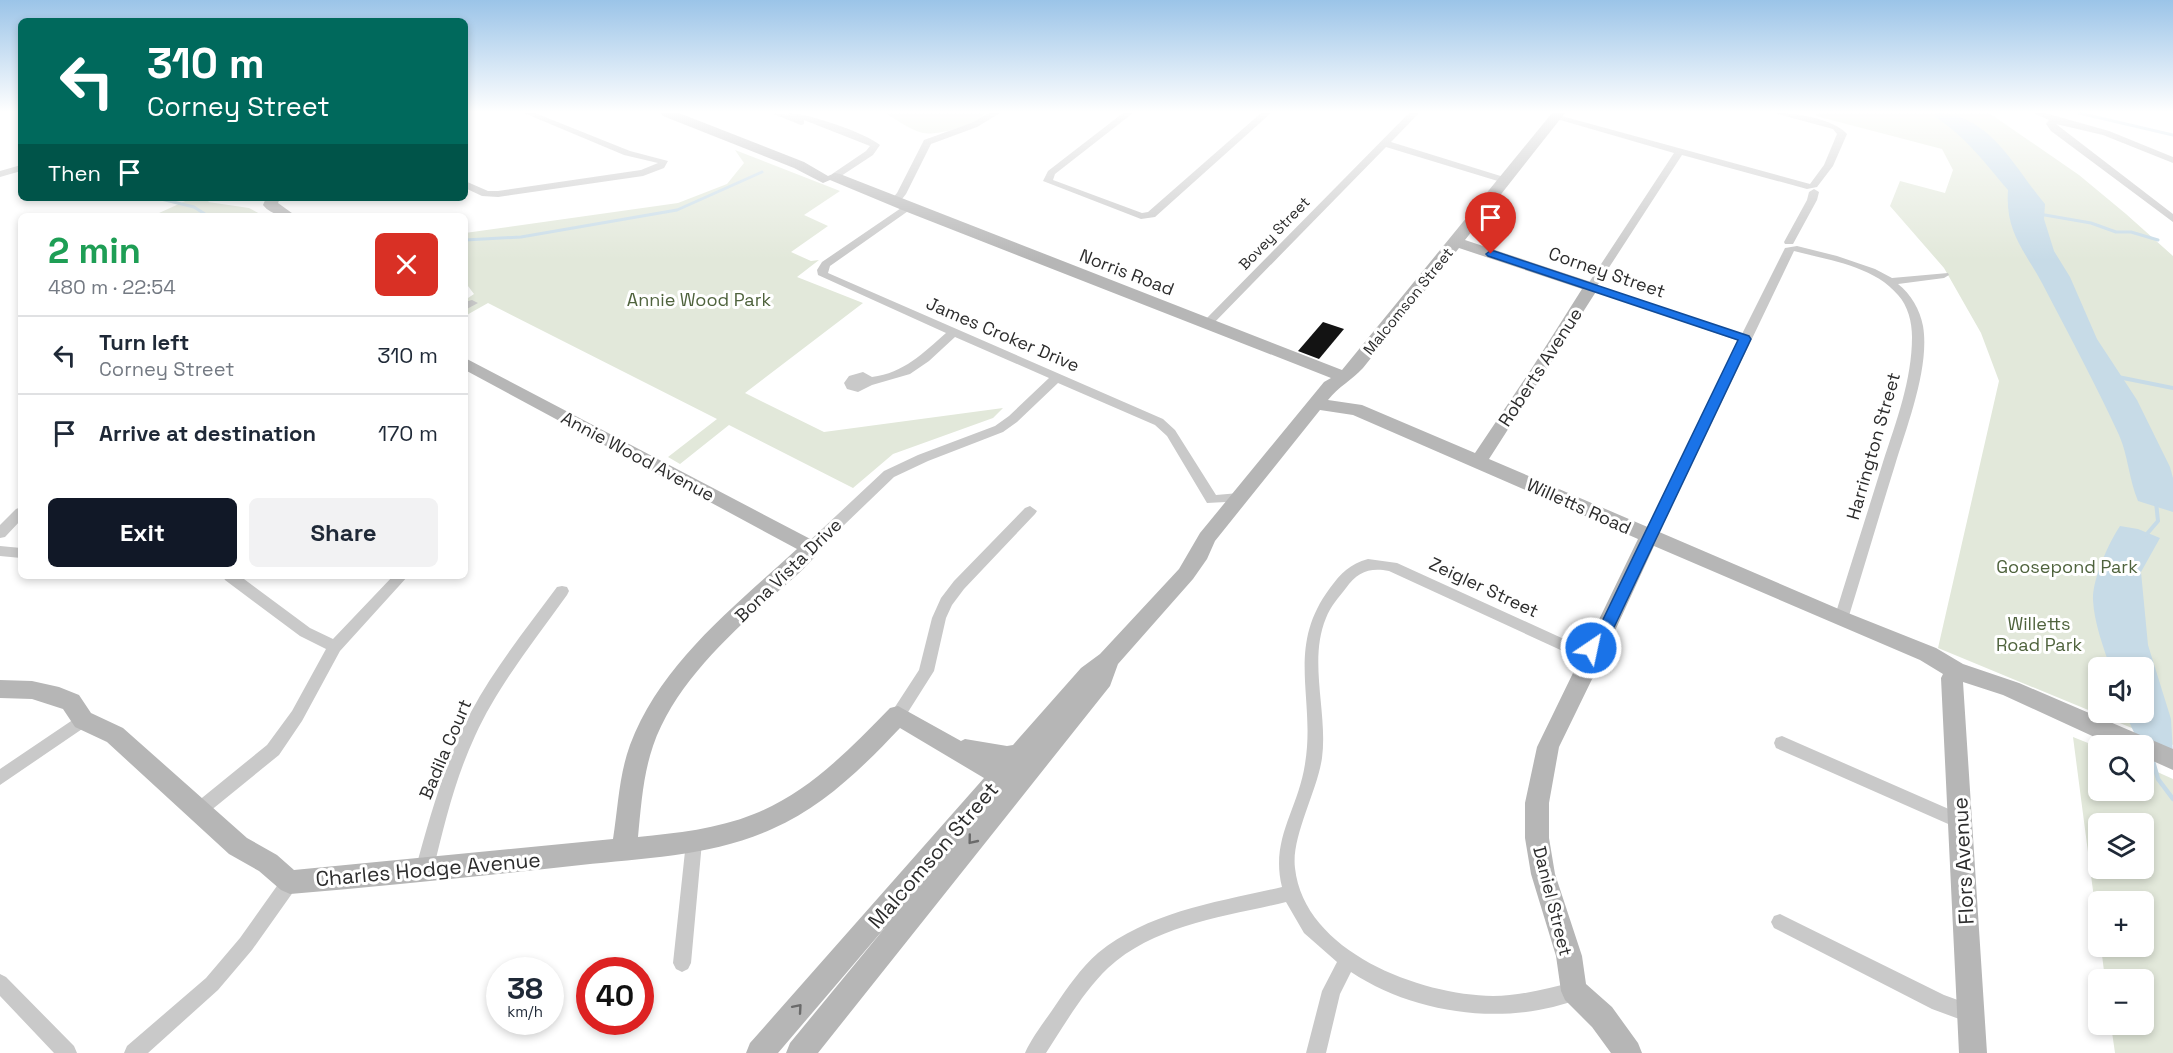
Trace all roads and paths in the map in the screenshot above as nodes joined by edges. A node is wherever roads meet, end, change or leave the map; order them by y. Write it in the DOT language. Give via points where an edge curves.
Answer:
graph roads {
  1 [pos="663,162"];
  2 [pos="791,162"];
  3 [pos="847,162"];
  4 [pos="852,162"];
  5 [pos="916,162"];
  6 [pos="1065,162"];
  7 [pos="1211,162"];
  8 [pos="1365,162"];
  9 [pos="1446,162"];
  10 [pos="1519,162"];
  11 [pos="1672,162"];
  12 [pos="1722,162"];
  13 [pos="1830,162"];
  14 [pos="2098,162"];
  15 [pos="18,169"];
  16 [pos="833,173"];
  17 [pos="0,174"];
  18 [pos="1504,180"];
  19 [pos="468,185"];
  20 [pos="1812,188"];
  21 [pos="271,201"];
  22 [pos="900,204"];
  23 [pos="283,213"];
  24 [pos="2173,219"];
  25 [pos="1456,242"];
  26 [pos="1791,247"];
  27 [pos="1944,275"];
  28 [pos="1892,281"];
  29 [pos="1591,287"];
  30 [pos="1207,324"];
  31 [pos="954,332"];
  32 [pos="1745,339"];
  33 [pos="468,365"];
  34 [pos="1057,377"];
  35 [pos="1345,377"];
  36 [pos="868,381"];
  37 [pos="1328,406"];
  38 [pos="1478,462"];
  39 [pos="1239,498"];
  40 [pos="1030,511"];
  41 [pos="18,515"];
  42 [pos="0,533"];
  43 [pos="1650,537"];
  44 [pos="811,548"];
  45 [pos="0,551"];
  46 [pos="18,553"];
  47 [pos="1200,554"];
  48 [pos="234,579"];
  49 [pos="398,579"];
  50 [pos="562,591"];
  51 [pos="1841,619"];
  52 [pos="335,647"];
  53 [pos="1583,654"];
  54 [pos="1108,660"];
  55 [pos="1953,674"];
  56 [pos="0,689"];
  57 [pos="83,720"];
  58 [pos="893,720"];
  59 [pos="2114,735"];
  60 [pos="1782,743"];
  61 [pos="950,746"];
  62 [pos="2154,752"];
  63 [pos="1022,753"];
  64 [pos="2171,759"];
  65 [pos="0,778"];
  66 [pos="1005,786"];
  67 [pos="198,811"];
  68 [pos="1961,822"];
  69 [pos="694,842"];
  70 [pos="624,849"];
  71 [pos="424,872"];
  72 [pos="290,882"];
  73 [pos="1290,893"];
  74 [pos="1780,922"];
  75 [pos="1348,960"];
  76 [pos="682,963"];
  77 [pos="0,983"];
  78 [pos="1574,991"];
  79 [pos="1970,1014"];
  80 [pos="67,1053"];
  81 [pos="134,1053"];
  82 [pos="760,1053"];
  83 [pos="800,1053"];
  84 [pos="1035,1053"];
  85 [pos="1316,1053"];
  86 [pos="1628,1053"];
  87 [pos="1973,1053"];
  1 -- 19 [label="street" via="643,173 498,194 486,194"];
  2 -- 16 [label="street, Norris Road"];
  3 -- 16 [label="street"];
  4 -- 16 [label="street"];
  5 -- 22 [label="street"];
  6 -- 7 [label="street" via="1051,173 1048,181 1141,216 1158,210"];
  8 -- 30 [label="street, Bovey Street"];
  9 -- 18 [label="street"];
  10 -- 18 [label="street, Malcomson Street"];
  11 -- 29 [label="street, Roberts Avenue"];
  12 -- 20 [label="street"];
  13 -- 20 [label="street"];
  14 -- 24 [label="street"];
  15 -- 17 [label="street"];
  16 -- 22 [label="street, Norris Road" via="886,201"];
  18 -- 25 [label="street, Malcomson Street"];
  20 -- 26 [label="street" via="1812,200 1789,239"];
  21 -- 23 [label="street" via="273,208"];
  22 -- 30 [label="street, Norris Road"];
  22 -- 31 [label="street, James Croker Drive" via="826,264 822,274"];
  25 -- 29 [label="street, Corney Street"];
  25 -- 35 [label="street, Malcomson Street"];
  26 -- 28 [label="street"];
  26 -- 32 [label="street"];
  27 -- 28 [label="street"];
  28 -- 51 [label="street, Harrington Street" via="1903,291 1917,324 1916,359 1910,395"];
  29 -- 32 [label="street, Corney Street"];
  29 -- 38 [label="street, Roberts Avenue"];
  30 -- 35 [label="street, Norris Road"];
  31 -- 34 [label="street, James Croker Drive"];
  31 -- 36 [label="street" via="905,374"];
  32 -- 43 [label="street"];
  33 -- 44 [label="street, Annie Wood Avenue"];
  34 -- 39 [label="street, James Croker Drive" via="1159,422 1171,433 1212,500"];
  34 -- 44 [label="street, Bona Vista Drive" via="999,429 889,474"];
  35 -- 37 [label="street, Malcomson Street"];
  35 -- 39 [label="street, Malcomson Street" via="1330,386"];
  37 -- 38 [label="street, Willetts Road" via="1356,409"];
  37 -- 47 [label="street, Malcomson Street" via="1217,540"];
  38 -- 43 [label="street, Willetts Road"];
  39 -- 47 [label="street, Malcomson Street" via="1207,538"];
  40 -- 58 [label="street" via="946,602 926,672"];
  41 -- 42 [label="street"];
  43 -- 51 [label="street, Willetts Road"];
  43 -- 53 [label="street" via="1600,640"];
  44 -- 70 [label="street, Bona Vista Drive" via="689,665 655,715 642,746"];
  45 -- 46 [label="street"];
  47 -- 54 [label="street, Malcomson Street"];
  48 -- 52 [label="street" via="306,632"];
  49 -- 52 [label="street"];
  50 -- 71 [label="street, Badila Court" via="476,717 436,822"];
  51 -- 55 [label="street, Willetts Road" via="1901,644"];
  52 -- 67 [label="street" via="286,734"];
  53 -- 73 [label="street, Zeigler Street" via="1392,567 1368,563 1352,570 1325,605 1316,624 1312,647 1318,732 1312,774 1288,840 1286,868"];
  53 -- 78 [label="street, Daniel Street" via="1584,673 1548,747 1537,803 1543,874 1569,956"];
  54 -- 63 [label="street, Malcomson Street" via="1089,674"];
  54 -- 66 [label="street, Malcomson Street" via="1102,680"];
  55 -- 59 [label="street, Willetts Road"];
  55 -- 68 [label="street, Flors Avenue"];
  56 -- 57 [label="street, Charles Hodge Avenue" via="59,696 71,702"];
  57 -- 65 [label="street"];
  57 -- 67 [label="street, Charles Hodge Avenue" via="115,735"];
  58 -- 61 [label="street"];
  58 -- 66 [label="street"];
  58 -- 69 [label="street, Charles Hodge Avenue" via="820,790 791,808 734,832"];
  60 -- 68 [label="street"];
  61 -- 63 [label="street" via="997,755"];
  61 -- 66 [label="street"];
  62 -- 64 [label="street, Willetts Road"];
  63 -- 66 [label="street, Malcomson Street"];
  82 -- 66 [label="street, Malcomson Street, one-way"];
  66 -- 83 [label="street, Malcomson Street, one-way"];
  67 -- 72 [label="street, Charles Hodge Avenue" via="238,846 268,863"];
  68 -- 79 [label="street, Flors Avenue"];
  69 -- 70 [label="street, Charles Hodge Avenue"];
  69 -- 76 [label="street"];
  70 -- 71 [label="street, Charles Hodge Avenue"];
  71 -- 72 [label="street, Charles Hodge Avenue"];
  72 -- 81 [label="street" via="207,989"];
  73 -- 75 [label="street" via="1309,926"];
  73 -- 84 [label="street" via="1177,921 1122,946 1085,980"];
  74 -- 79 [label="street"];
  75 -- 78 [label="street" via="1403,987 1464,1004 1517,1004"];
  75 -- 85 [label="street" via="1331,991"];
  77 -- 80 [label="street"];
  78 -- 86 [label="street" via="1602,1017"];
  79 -- 87 [label="street, Flors Avenue"];
}
